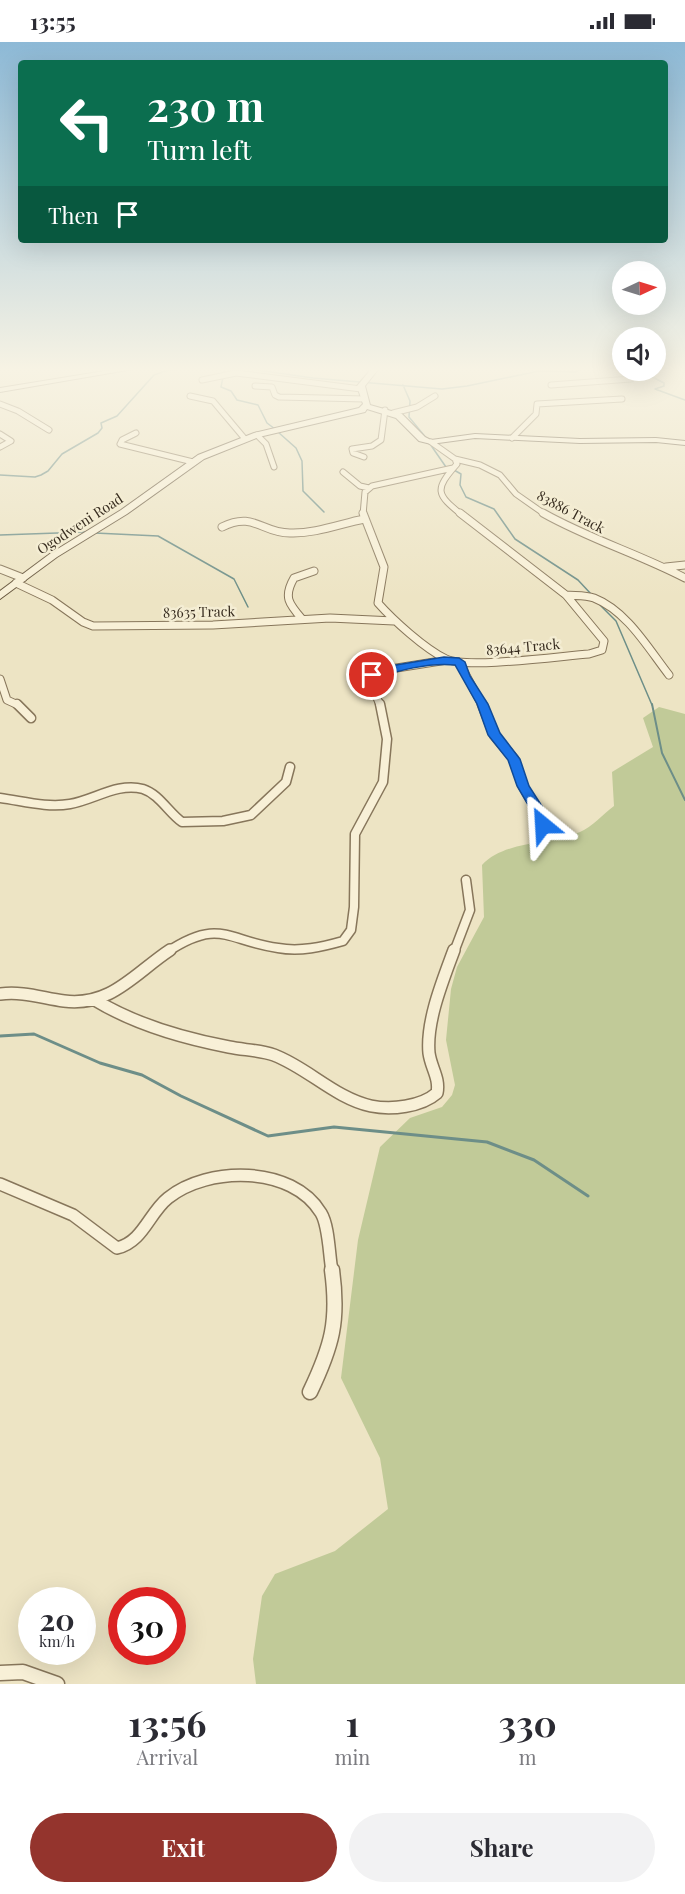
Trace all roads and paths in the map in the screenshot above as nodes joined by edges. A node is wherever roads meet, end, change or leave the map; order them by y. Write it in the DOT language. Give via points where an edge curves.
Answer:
graph roads {
  1 [pos="120,444"];
  2 [pos="235,444"];
  3 [pos="266,444"];
  4 [pos="378,444"];
  5 [pos="433,444"];
  6 [pos="364,457"];
  7 [pos="455,459"];
  8 [pos="193,462"];
  9 [pos="274,467"];
  10 [pos="453,468"];
  11 [pos="343,472"];
  12 [pos="369,488"];
  13 [pos="364,519"];
  14 [pos="222,527"];
  15 [pos="685,565"];
  16 [pos="664,567"];
  17 [pos="0,569"];
  18 [pos="314,571"];
  19 [pos="685,578"];
  20 [pos="19,580"];
  21 [pos="566,595"];
  22 [pos="0,596"];
  23 [pos="302,619"];
  24 [pos="394,621"];
  25 [pos="447,660"];
  26 [pos="459,662"];
  27 [pos="669,675"];
  28 [pos="0,679"];
  29 [pos="31,718"];
  30 [pos="290,767"];
  31 [pos="0,798"];
  32 [pos="536,836"];
  33 [pos="466,880"];
  34 [pos="0,994"];
  35 [pos="95,1000"];
  36 [pos="0,1184"];
  37 [pos="310,1392"];
  38 [pos="0,1673"];
  39 [pos="57,1684"];
  1 -- 8 [label="street"];
  2 -- 8 [label="street, Ogodweni Road"];
  3 -- 9 [label="street"];
  4 -- 6 [label="street" via="352,449"];
  5 -- 7 [label="street"];
  7 -- 10 [label="street, 83644 Track" via="457,464"];
  7 -- 16 [label="street, 83886 Track" via="500,475 539,512 573,530"];
  8 -- 20 [label="street, Ogodweni Road" via="132,507"];
  10 -- 12 [label="street" via="401,477"];
  10 -- 21 [label="street, 83644 Track" via="442,483 442,497 447,504"];
  11 -- 12 [label="street" via="360,486"];
  12 -- 13 [label="street" via="364,496"];
  13 -- 14 [label="street" via="290,533 248,520"];
  13 -- 24 [label="street, 83644 Track" via="383,562 378,603"];
  15 -- 16 [label="street"];
  16 -- 19 [label="street, 83886 Track"];
  17 -- 20 [label="street, 83635 Track"];
  18 -- 23 [label="street" via="292,580 285,595"];
  20 -- 22 [label="street, Ogodweni Road"];
  20 -- 23 [label="street, 83635 Track" via="93,626 213,625"];
  21 -- 26 [label="street, 83644 Track" via="604,641 602,650"];
  21 -- 27 [label="street" via="593,598 605,605 641,636"];
  23 -- 24 [label="street, 83635 Track"];
  24 -- 25 [label="street, 83644 Track"];
  25 -- 26 [label="street, 83644 Track"];
  25 -- 35 [label="street" via="384,670 369,679 379,698 387,755 383,782 355,834 354,907 351,930 343,941 286,949 221,933 200,935 176,946 134,979"];
  26 -- 32 [label="street" via="494,735 514,759 523,786 543,820"];
  28 -- 29 [label="street" via="8,700"];
  30 -- 31 [label="street" via="286,782 256,811 245,818 223,821 182,822 151,794 134,788 57,806"];
  33 -- 35 [label="street" via="468,916 439,990 433,1017 429,1055 439,1083 437,1093 429,1099 384,1107 361,1103 271,1054 138,1024"];
  34 -- 35 [label="street"];
  36 -- 37 [label="street" via="73,1215 117,1248 133,1242 166,1199 203,1180 220,1176 263,1177 294,1187 324,1219 334,1294 333,1334"];
  38 -- 39 [label="street" via="23,1672"];
}
